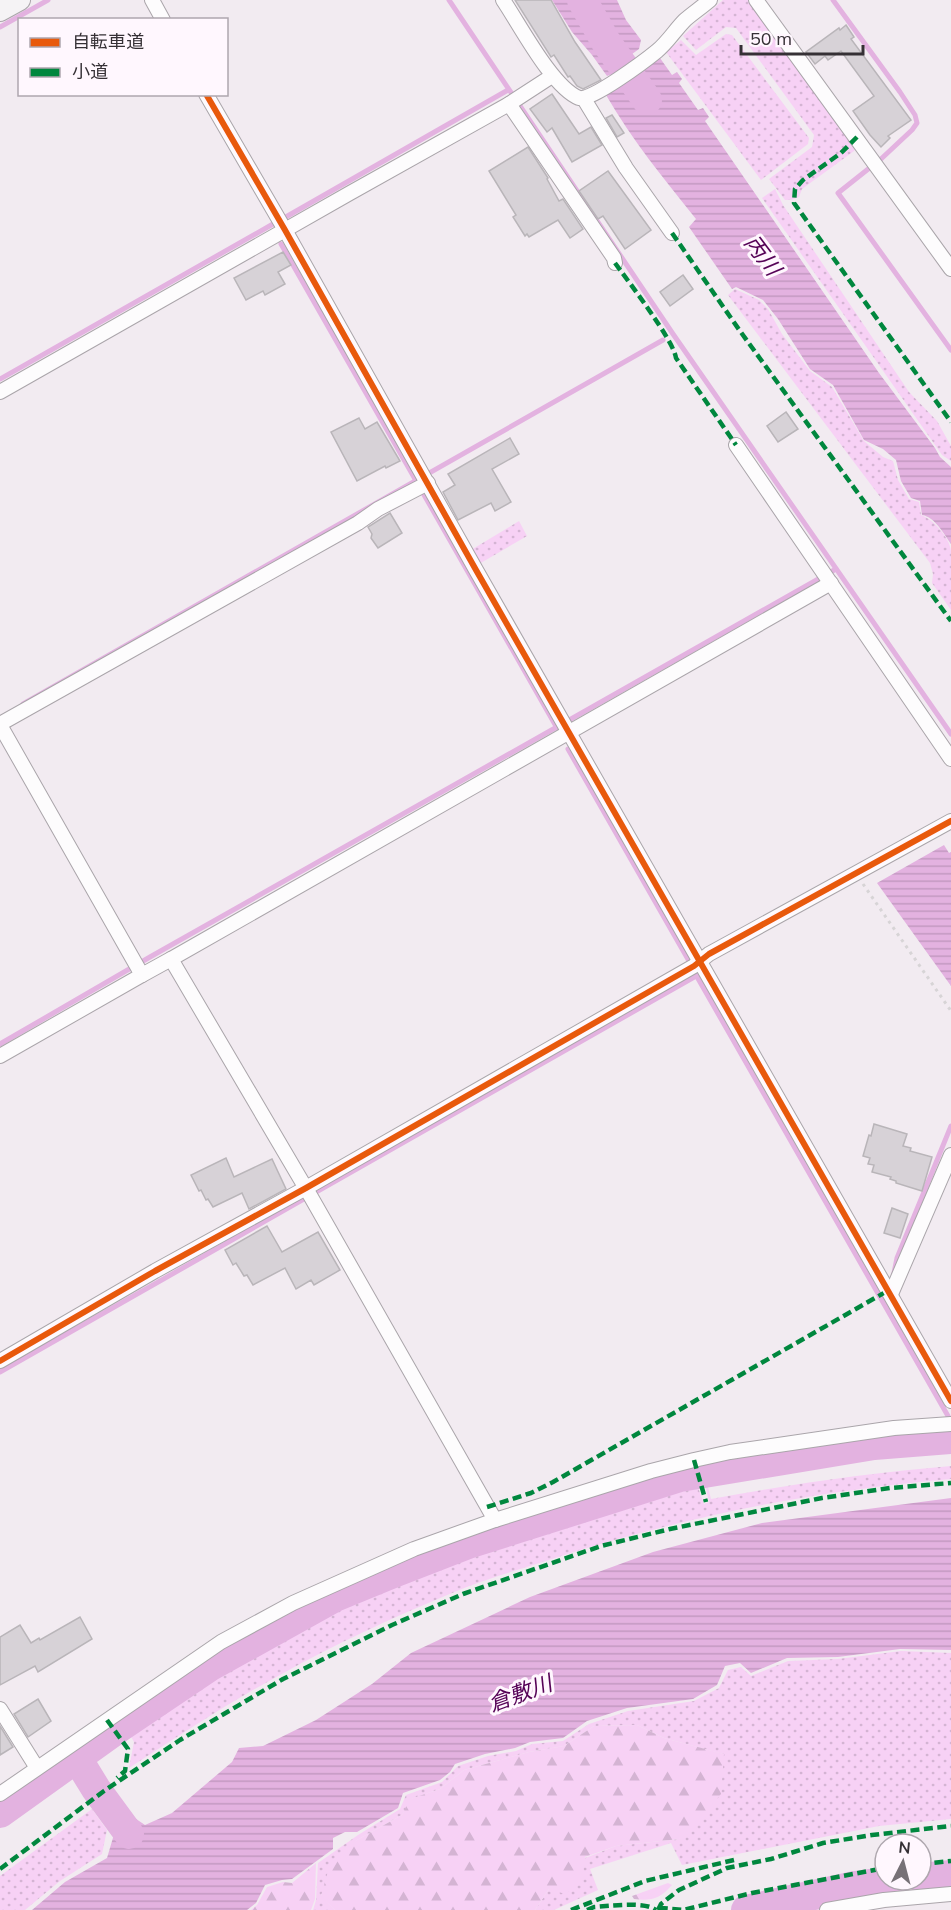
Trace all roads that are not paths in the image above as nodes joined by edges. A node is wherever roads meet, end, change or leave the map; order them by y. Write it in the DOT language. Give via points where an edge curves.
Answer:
graph roads {
  1 [pos="20,0"];
  2 [pos="153,0"];
  3 [pos="503,0"];
  4 [pos="710,0"];
  5 [pos="756,0"];
  6 [pos="0,11"];
  7 [pos="162,18"];
  8 [pos="552,76"];
  9 [pos="207,96"];
  10 [pos="584,99"];
  11 [pos="514,101"];
  12 [pos="285,230"];
  13 [pos="672,233"];
  14 [pos="615,263"];
  15 [pos="951,269"];
  16 [pos="0,392"];
  17 [pos="736,445"];
  18 [pos="423,481"];
  19 [pos="828,578"];
  20 [pos="0,725"];
  21 [pos="566,727"];
  22 [pos="951,759"];
  23 [pos="951,821"];
  24 [pos="171,958"];
  25 [pos="700,961"];
  26 [pos="138,969"];
  27 [pos="0,1056"];
  28 [pos="951,1155"];
  29 [pos="309,1193"];
  30 [pos="891,1294"];
  31 [pos="0,1361"];
  32 [pos="951,1401"];
  33 [pos="951,1424"];
  34 [pos="495,1520"];
  35 [pos="0,1710"];
  36 [pos="37,1768"];
  37 [pos="0,1794"];
  38 [pos="951,1894"];
  39 [pos="827,1910"];
  1 -- 6 [label="street"];
  2 -- 7 [label="street"];
  3 -- 8 [label="street"];
  4 -- 10 [label="street" via="655,53"];
  5 -- 15 [label="street"];
  8 -- 10 [label="street" via="576,97"];
  8 -- 11 [label="street"];
  9 -- 12 [label="street"];
  10 -- 13 [label="street"];
  11 -- 12 [label="street"];
  11 -- 14 [label="street"];
  12 -- 16 [label="street"];
  12 -- 18 [label="street"];
  17 -- 19 [label="street"];
  18 -- 20 [label="street"];
  18 -- 21 [label="street"];
  19 -- 21 [label="street"];
  19 -- 22 [label="street"];
  20 -- 26 [label="street"];
  21 -- 24 [label="street"];
  21 -- 25 [label="street"];
  23 -- 25 [label="street"];
  24 -- 26 [label="street"];
  24 -- 29 [label="street"];
  25 -- 29 [label="street"];
  25 -- 30 [label="street"];
  26 -- 27 [label="street"];
  28 -- 30 [label="street"];
  29 -- 31 [label="street" via="155,1271"];
  29 -- 34 [label="street"];
  30 -- 32 [label="street"];
  33 -- 34 [label="street" via="894,1428 730,1452 651,1471"];
  34 -- 36 [label="street" via="414,1549 283,1608 221,1642"];
  35 -- 36 [label="street"];
  36 -- 37 [label="street"];
  38 -- 39 [label="street"];
}
